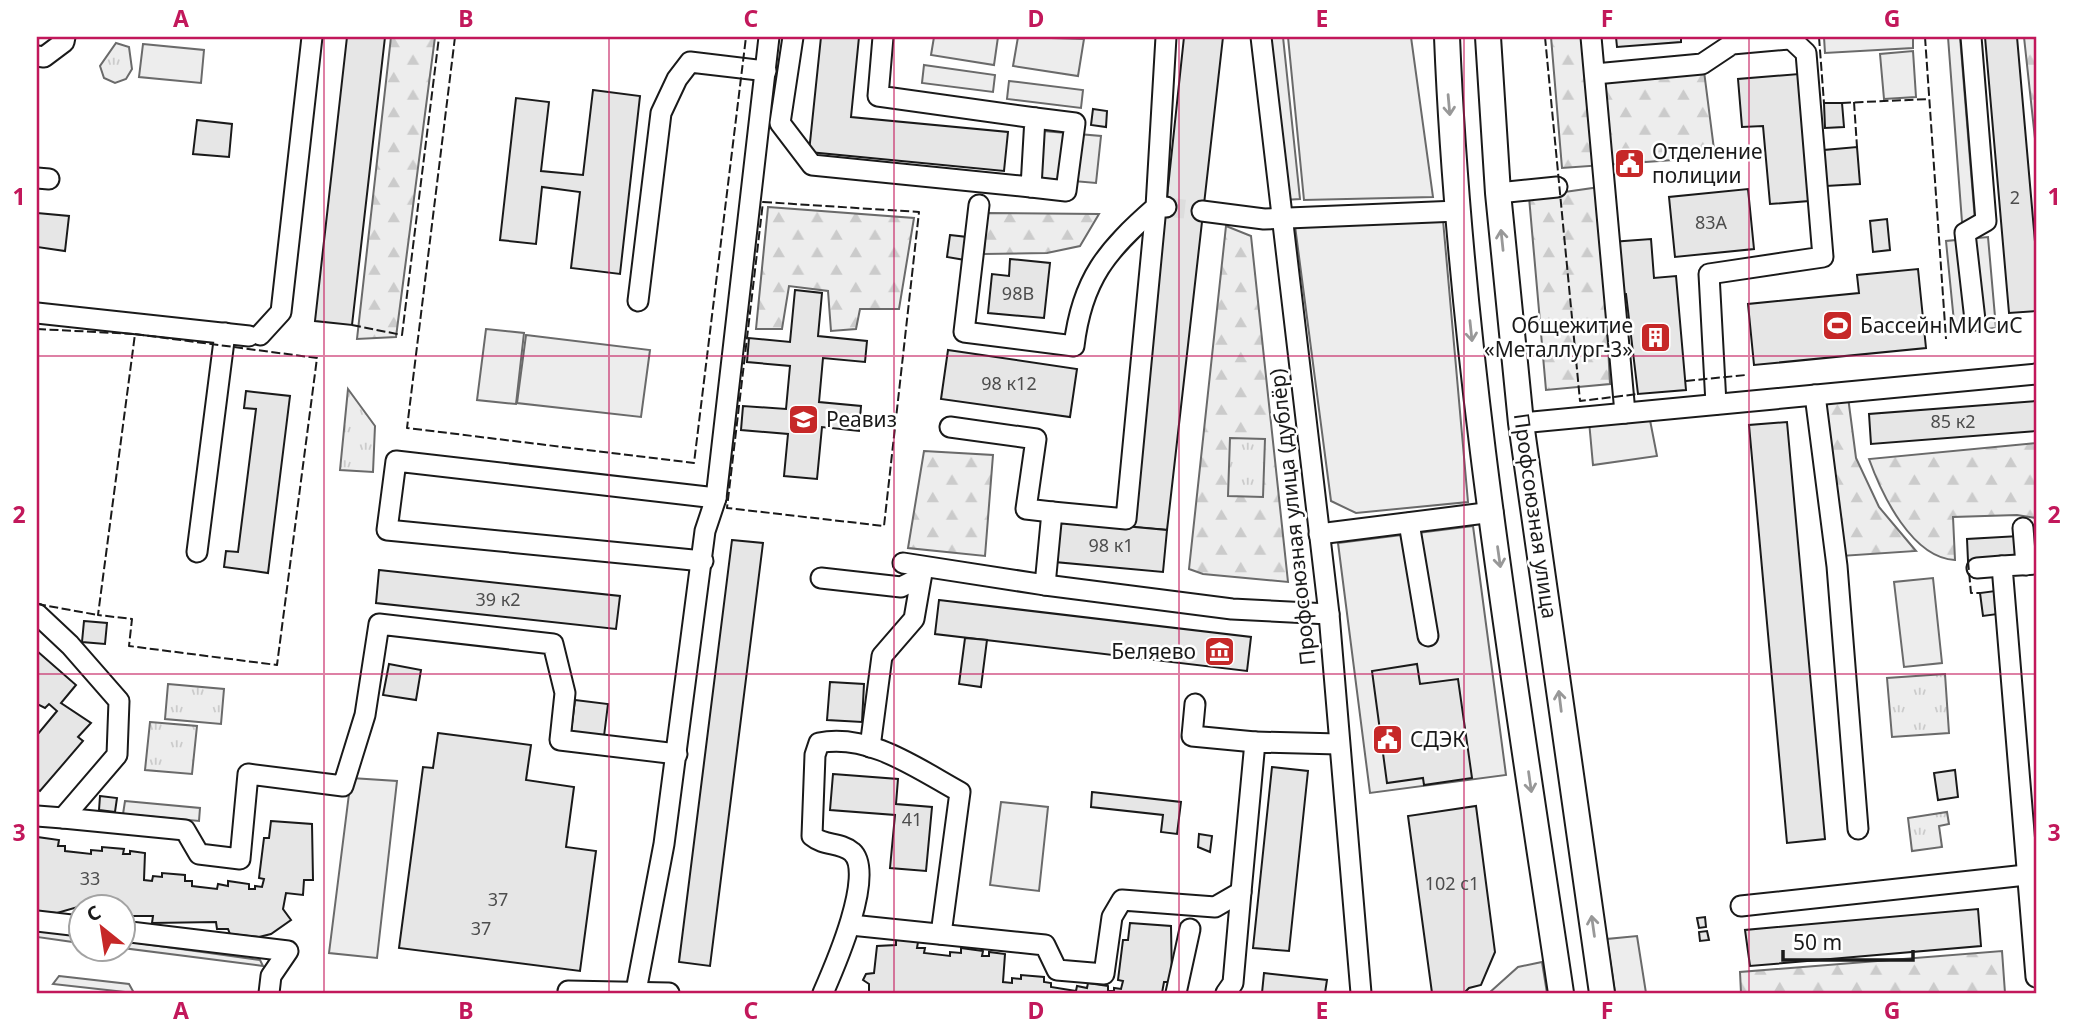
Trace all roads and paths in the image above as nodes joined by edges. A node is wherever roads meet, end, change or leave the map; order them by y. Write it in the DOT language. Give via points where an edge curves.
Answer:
graph roads {
  1 [pos="65,37"];
  2 [pos="312,37"];
  3 [pos="769,37"];
  4 [pos="793,37"];
  5 [pos="883,37"];
  6 [pos="1166,37"];
  7 [pos="1261,37"];
  8 [pos="1447,37"];
  9 [pos="1488,37"];
  10 [pos="1591,37"];
  11 [pos="1971,37"];
  12 [pos="1789,38"];
  13 [pos="37,56"];
  14 [pos="766,71"];
  15 [pos="1595,74"];
  16 [pos="1035,118"];
  17 [pos="1031,187"];
  18 [pos="1557,187"];
  19 [pos="1498,192"];
  20 [pos="979,205"];
  21 [pos="1161,207"];
  22 [pos="1202,211"];
  23 [pos="1458,211"];
  24 [pos="1282,217"];
  25 [pos="638,301"];
  26 [pos="37,313"];
  27 [pos="1975,320"];
  28 [pos="225,333"];
  29 [pos="2036,374"];
  30 [pos="1815,395"];
  31 [pos="1716,404"];
  32 [pos="1625,413"];
  33 [pos="1521,423"];
  34 [pos="950,427"];
  35 [pos="716,498"];
  36 [pos="1052,512"];
  37 [pos="1493,512"];
  38 [pos="1409,523"];
  39 [pos="2023,528"];
  40 [pos="1319,534"];
  41 [pos="197,552"];
  42 [pos="703,561"];
  43 [pos="903,563"];
  44 [pos="2031,564"];
  45 [pos="2002,566"];
  46 [pos="1977,568"];
  47 [pos="922,571"];
  48 [pos="821,578"];
  49 [pos="1045,585"];
  50 [pos="37,614"];
  51 [pos="1329,614"];
  52 [pos="1428,636"];
  53 [pos="1195,704"];
  54 [pos="1255,742"];
  55 [pos="1339,744"];
  56 [pos="870,747"];
  57 [pos="677,754"];
  58 [pos="37,816"];
  59 [pos="63,818"];
  60 [pos="1858,829"];
  61 [pos="2026,875"];
  62 [pos="1241,892"];
  63 [pos="1741,906"];
  64 [pos="37,921"];
  65 [pos="66,924"];
  66 [pos="850,925"];
  67 [pos="1191,929"];
  68 [pos="136,933"];
  69 [pos="941,934"];
  70 [pos="2036,977"];
  71 [pos="568,990"];
  72 [pos="636,991"];
  73 [pos="269,993"];
  74 [pos="669,993"];
  75 [pos="824,993"];
  76 [pos="1176,993"];
  77 [pos="1226,993"];
  78 [pos="1362,993"];
  79 [pos="1561,993"];
  80 [pos="1602,993"];
  1 -- 13 [label="street" via="44,57"];
  2 -- 28 [label="street" via="281,312 254,335"];
  3 -- 14 [label="street"];
  4 -- 17 [label="street" via="780,123 812,165"];
  5 -- 16 [label="street" via="878,96"];
  6 -- 21 [label="street"];
  7 -- 24 [label="street, Профсоюзная улица (дублёр)"];
  8 -- 23 [label="main road, Профсоюзная улица, one-way"];
  9 -- 19 [label="main road, Профсоюзная улица"];
  10 -- 15 [label="street"];
  11 -- 27 [label="street" via="1986,221 1965,233"];
  12 -- 15 [label="street" via="1732,44 1702,64"];
  12 -- 31 [label="street" via="1806,53 1823,257 1709,274"];
  14 -- 25 [label="street" via="690,62 677,79 661,113"];
  14 -- 35 [label="street"];
  15 -- 32 [label="street"];
  16 -- 17 [label="street"];
  16 -- 17 [label="street" via="1075,123 1066,191"];
  18 -- 19 [label="street"];
  33 -- 19 [label="main road, Профсоюзная улица, one-way"];
  20 -- 21 [label="street" via="964,331 1074,346 1078,311 1095,271 1117,241"];
  21 -- 36 [label="street" via="1126,519"];
  22 -- 24 [label="street"];
  23 -- 24 [label="street"];
  23 -- 37 [label="main road, Профсоюзная улица, one-way"];
  24 -- 40 [label="street, Профсоюзная улица (дублёр)"];
  26 -- 28 [label="street"];
  28 -- 41 [label="street"];
  29 -- 30 [label="street"];
  30 -- 31 [label="street"];
  30 -- 60 [label="street" via="1837,566"];
  31 -- 32 [label="street"];
  32 -- 33 [label="street"];
  80 -- 33 [label="main road, Профсоюзная улица, one-way"];
  34 -- 36 [label="street" via="1036,439 1026,509"];
  35 -- 42 [label="street" via="705,531"];
  35 -- 42 [label="street" via="396,461 387,530"];
  36 -- 49 [label="street"];
  37 -- 38 [label="street"];
  37 -- 79 [label="main road, Профсоюзная улица, one-way"];
  38 -- 40 [label="street"];
  38 -- 52 [label="street"];
  39 -- 44 [label="street"];
  40 -- 51 [label="street, Профсоюзная улица (дублёр)"];
  42 -- 57 [label="street"];
  43 -- 47 [label="street"];
  44 -- 45 [label="street"];
  45 -- 46 [label="street"];
  45 -- 61 [label="street"];
  47 -- 48 [label="street" via="901,587"];
  47 -- 49 [label="street"];
  47 -- 56 [label="street" via="914,619 882,656"];
  49 -- 51 [label="street" via="1232,609"];
  50 -- 59 [label="street" via="119,701 117,755"];
  51 -- 55 [label="street, Профсоюзная улица (дублёр)"];
  53 -- 54 [label="street" via="1192,736"];
  54 -- 55 [label="street"];
  54 -- 62 [label="street"];
  55 -- 78 [label="street, Профсоюзная улица (дублёр)"];
  56 -- 66 [label="street" via="831,741 819,743 815,755 812,836 854,854 860,869"];
  56 -- 69 [label="street" via="960,792"];
  57 -- 59 [label="street" via="560,740 565,693 553,644 379,624 365,715 342,786 248,774 240,859 199,854 185,830"];
  57 -- 72 [label="street"];
  58 -- 59 [label="street"];
  61 -- 63 [label="street"];
  61 -- 70 [label="street"];
  62 -- 69 [label="street" via="1215,907 1122,900 1112,917 1104,974 1057,970 1045,945"];
  62 -- 77 [label="street" via="1233,983"];
  64 -- 65 [label="street"];
  66 -- 69 [label="street"];
  66 -- 75 [label="street"];
  67 -- 76 [label="street"];
  68 -- 73 [label="street" via="288,951 271,976"];
  71 -- 72 [label="street"];
  72 -- 74 [label="street"];
}
